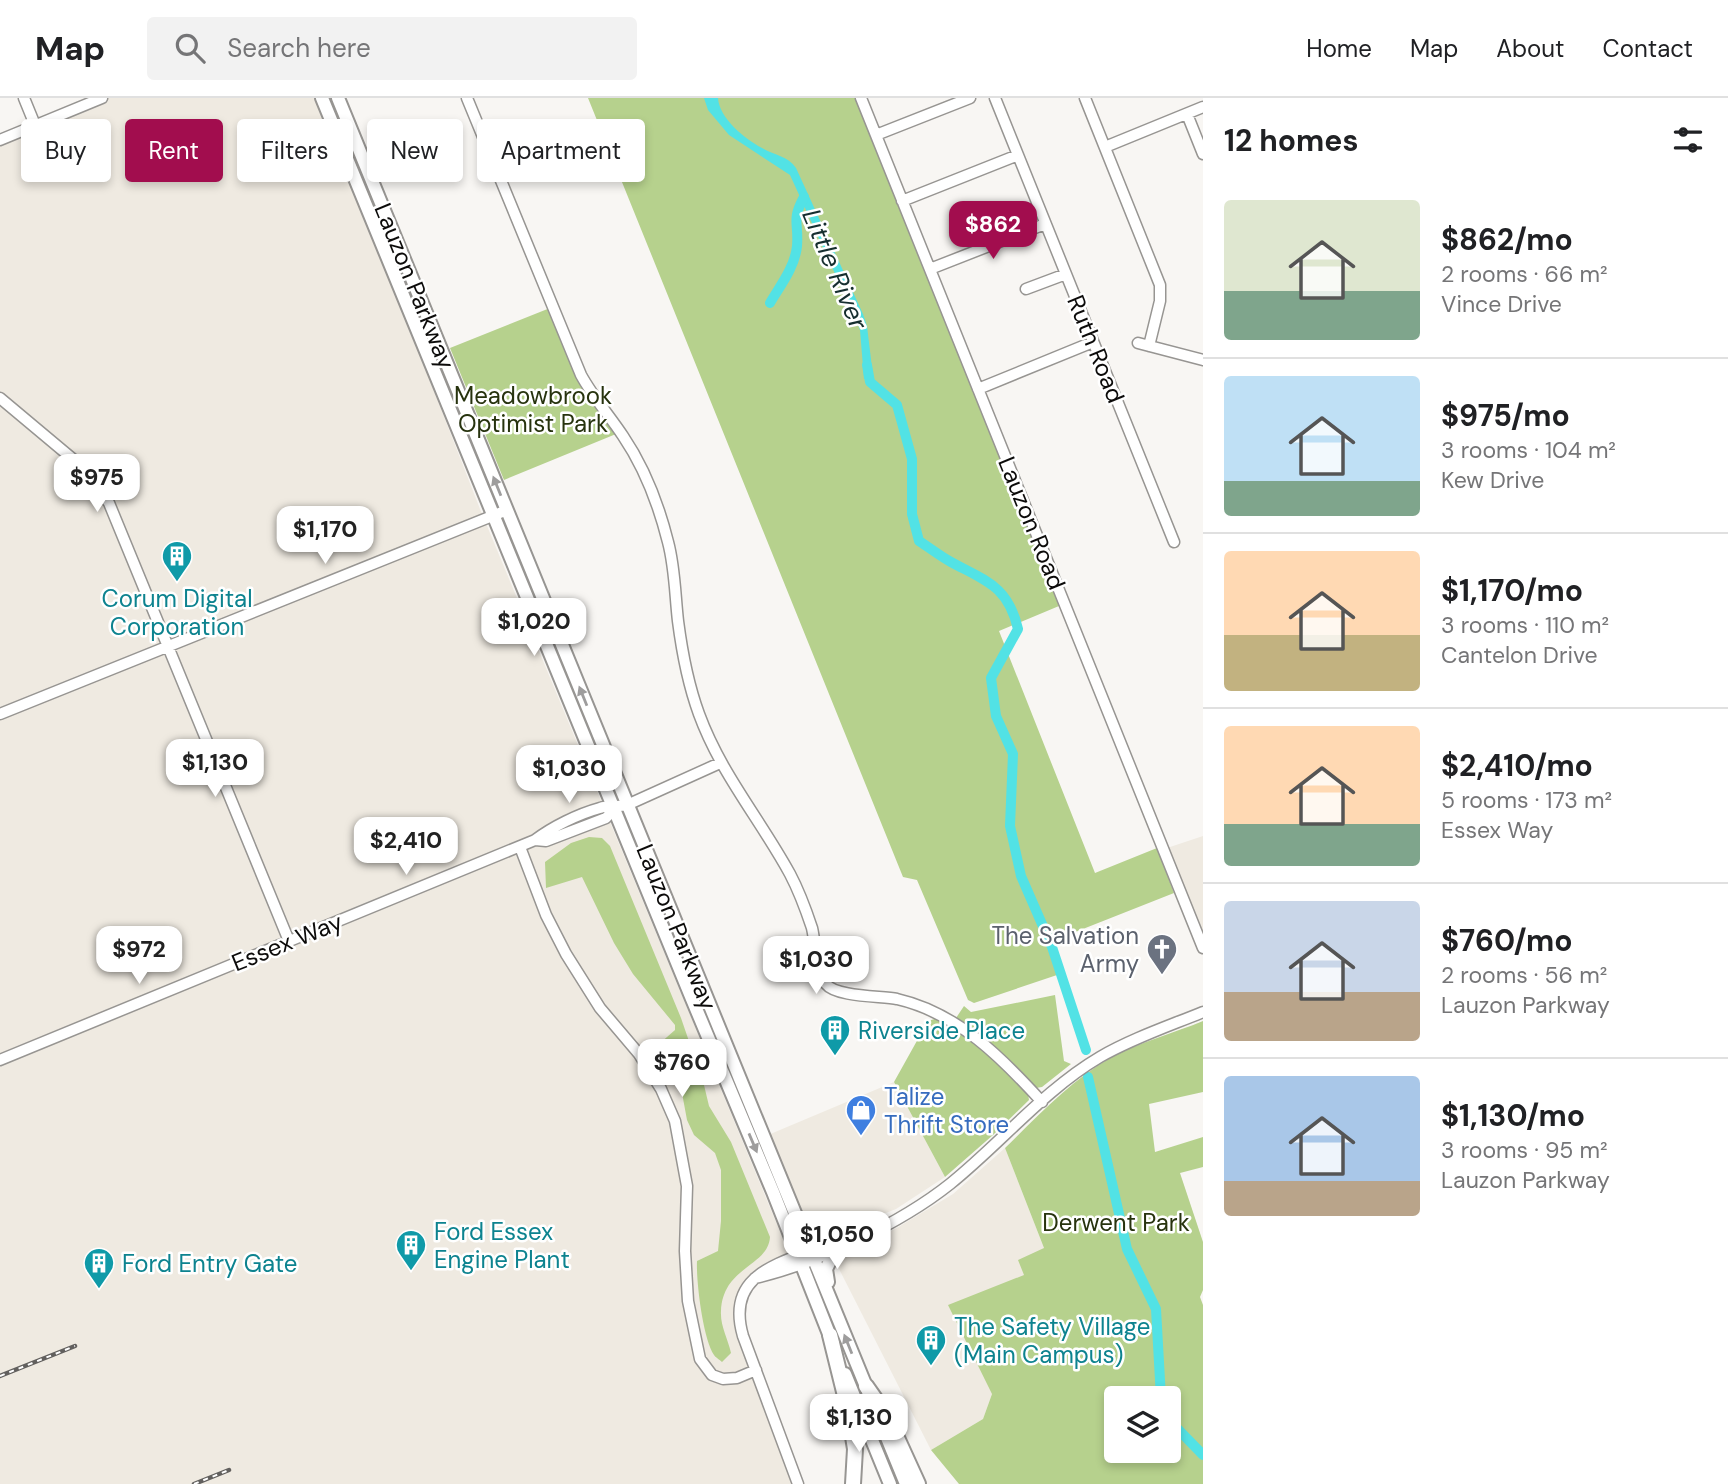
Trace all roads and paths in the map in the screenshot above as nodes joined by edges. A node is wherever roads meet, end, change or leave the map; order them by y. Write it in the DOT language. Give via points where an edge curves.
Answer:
graph roads {
  1 [pos="24,98"];
  2 [pos="102,98"];
  3 [pos="323,98"];
  4 [pos="338,98"];
  5 [pos="467,98"];
  6 [pos="861,98"];
  7 [pos="970,98"];
  8 [pos="995,98"];
  9 [pos="1085,98"];
  10 [pos="1203,107"];
  11 [pos="1187,114"];
  12 [pos="33,119"];
  13 [pos="50,119"];
  14 [pos="21,131"];
  15 [pos="876,135"];
  16 [pos="0,139"];
  17 [pos="1105,147"];
  18 [pos="1203,154"];
  19 [pos="1018,155"];
  20 [pos="902,201"];
  21 [pos="1045,224"];
  22 [pos="930,269"];
  23 [pos="1066,274"];
  24 [pos="1026,289"];
  25 [pos="1093,342"];
  26 [pos="1138,344"];
  27 [pos="1149,346"];
  28 [pos="1203,360"];
  29 [pos="978,389"];
  30 [pos="0,398"];
  31 [pos="507,510"];
  32 [pos="493,515"];
  33 [pos="1174,542"];
  34 [pos="168,646"];
  35 [pos="0,715"];
  36 [pos="720,763"];
  37 [pos="621,806"];
  38 [pos="520,847"];
  39 [pos="289,941"];
  40 [pos="1203,948"];
  41 [pos="1203,1012"];
  42 [pos="0,1060"];
  43 [pos="1042,1102"];
  44 [pos="880,1227"];
  45 [pos="836,1249"];
  46 [pos="806,1257"];
  47 [pos="829,1296"];
  48 [pos="830,1335"];
  49 [pos="756,1370"];
  50 [pos="866,1386"];
  51 [pos="798,1484"];
  52 [pos="853,1484"];
  53 [pos="890,1484"];
  54 [pos="906,1484"];
  55 [pos="918,1484"];
  1 -- 12 [label="street"];
  2 -- 13 [label="street"];
  3 -- 32 [label="main road, Lauzon Parkway"];
  31 -- 4 [label="main road, Lauzon Parkway, one-way"];
  5 -- 36 [label="street" via="581,375 649,484 669,545 691,687"];
  6 -- 15 [label="street, Lauzon Road"];
  7 -- 15 [label="street"];
  8 -- 19 [label="street, Ruth Road"];
  9 -- 17 [label="street"];
  10 -- 11 [label="street"];
  11 -- 17 [label="street"];
  11 -- 18 [label="street"];
  14 -- 16 [label="street"];
  15 -- 20 [label="street, Lauzon Road"];
  17 -- 27 [label="street" via="1160,285"];
  19 -- 20 [label="street"];
  19 -- 21 [label="street, Ruth Road"];
  20 -- 22 [label="street, Lauzon Road"];
  21 -- 22 [label="street"];
  21 -- 23 [label="street, Ruth Road"];
  22 -- 29 [label="street, Lauzon Road"];
  23 -- 24 [label="street"];
  23 -- 25 [label="street, Ruth Road"];
  25 -- 29 [label="street"];
  25 -- 33 [label="street, Ruth Road"];
  26 -- 27 [label="street"];
  27 -- 28 [label="street"];
  29 -- 40 [label="street, Lauzon Road"];
  30 -- 34 [label="street" via="80,465 109,503"];
  31 -- 32 [label="street"];
  37 -- 31 [label="main road, Lauzon Parkway, one-way"];
  32 -- 34 [label="street"];
  32 -- 37 [label="main road, Lauzon Parkway"];
  34 -- 35 [label="street"];
  34 -- 39 [label="street"];
  36 -- 37 [label="street, Essex Way"];
  36 -- 43 [label="street" via="790,874 805,907 827,985 837,992 899,1000 960,1026 987,1045"];
  37 -- 38 [label="street, Essex Way" via="602,807"];
  37 -- 46 [label="main road, Lauzon Parkway"];
  38 -- 39 [label="street, Essex Way"];
  38 -- 49 [label="street" via="565,952 600,1008 639,1054 675,1121 687,1186 688,1301 700,1359 723,1379"];
  39 -- 42 [label="street, Essex Way"];
  41 -- 43 [label="street" via="1100,1057"];
  43 -- 44 [label="street" via="949,1185"];
  44 -- 45 [label="street"];
  44 -- 46 [label="street" via="865,1228"];
  45 -- 46 [label="street"];
  45 -- 47 [label="main road" via="826,1269"];
  46 -- 47 [label="main road, Lauzon Parkway"];
  46 -- 48 [label="main road, Lauzon Parkway"];
  46 -- 49 [label="street" via="765,1268 744,1290 738,1321"];
  50 -- 47 [label="main road, Lauzon Parkway, one-way"];
  48 -- 52 [label="highway" via="855,1449"];
  48 -- 53 [label="main road, Lauzon Parkway"];
  49 -- 51 [label="street"];
  50 -- 54 [label="main road, Lauzon Parkway"];
  50 -- 55 [label="highway" via="887,1416"];
}
